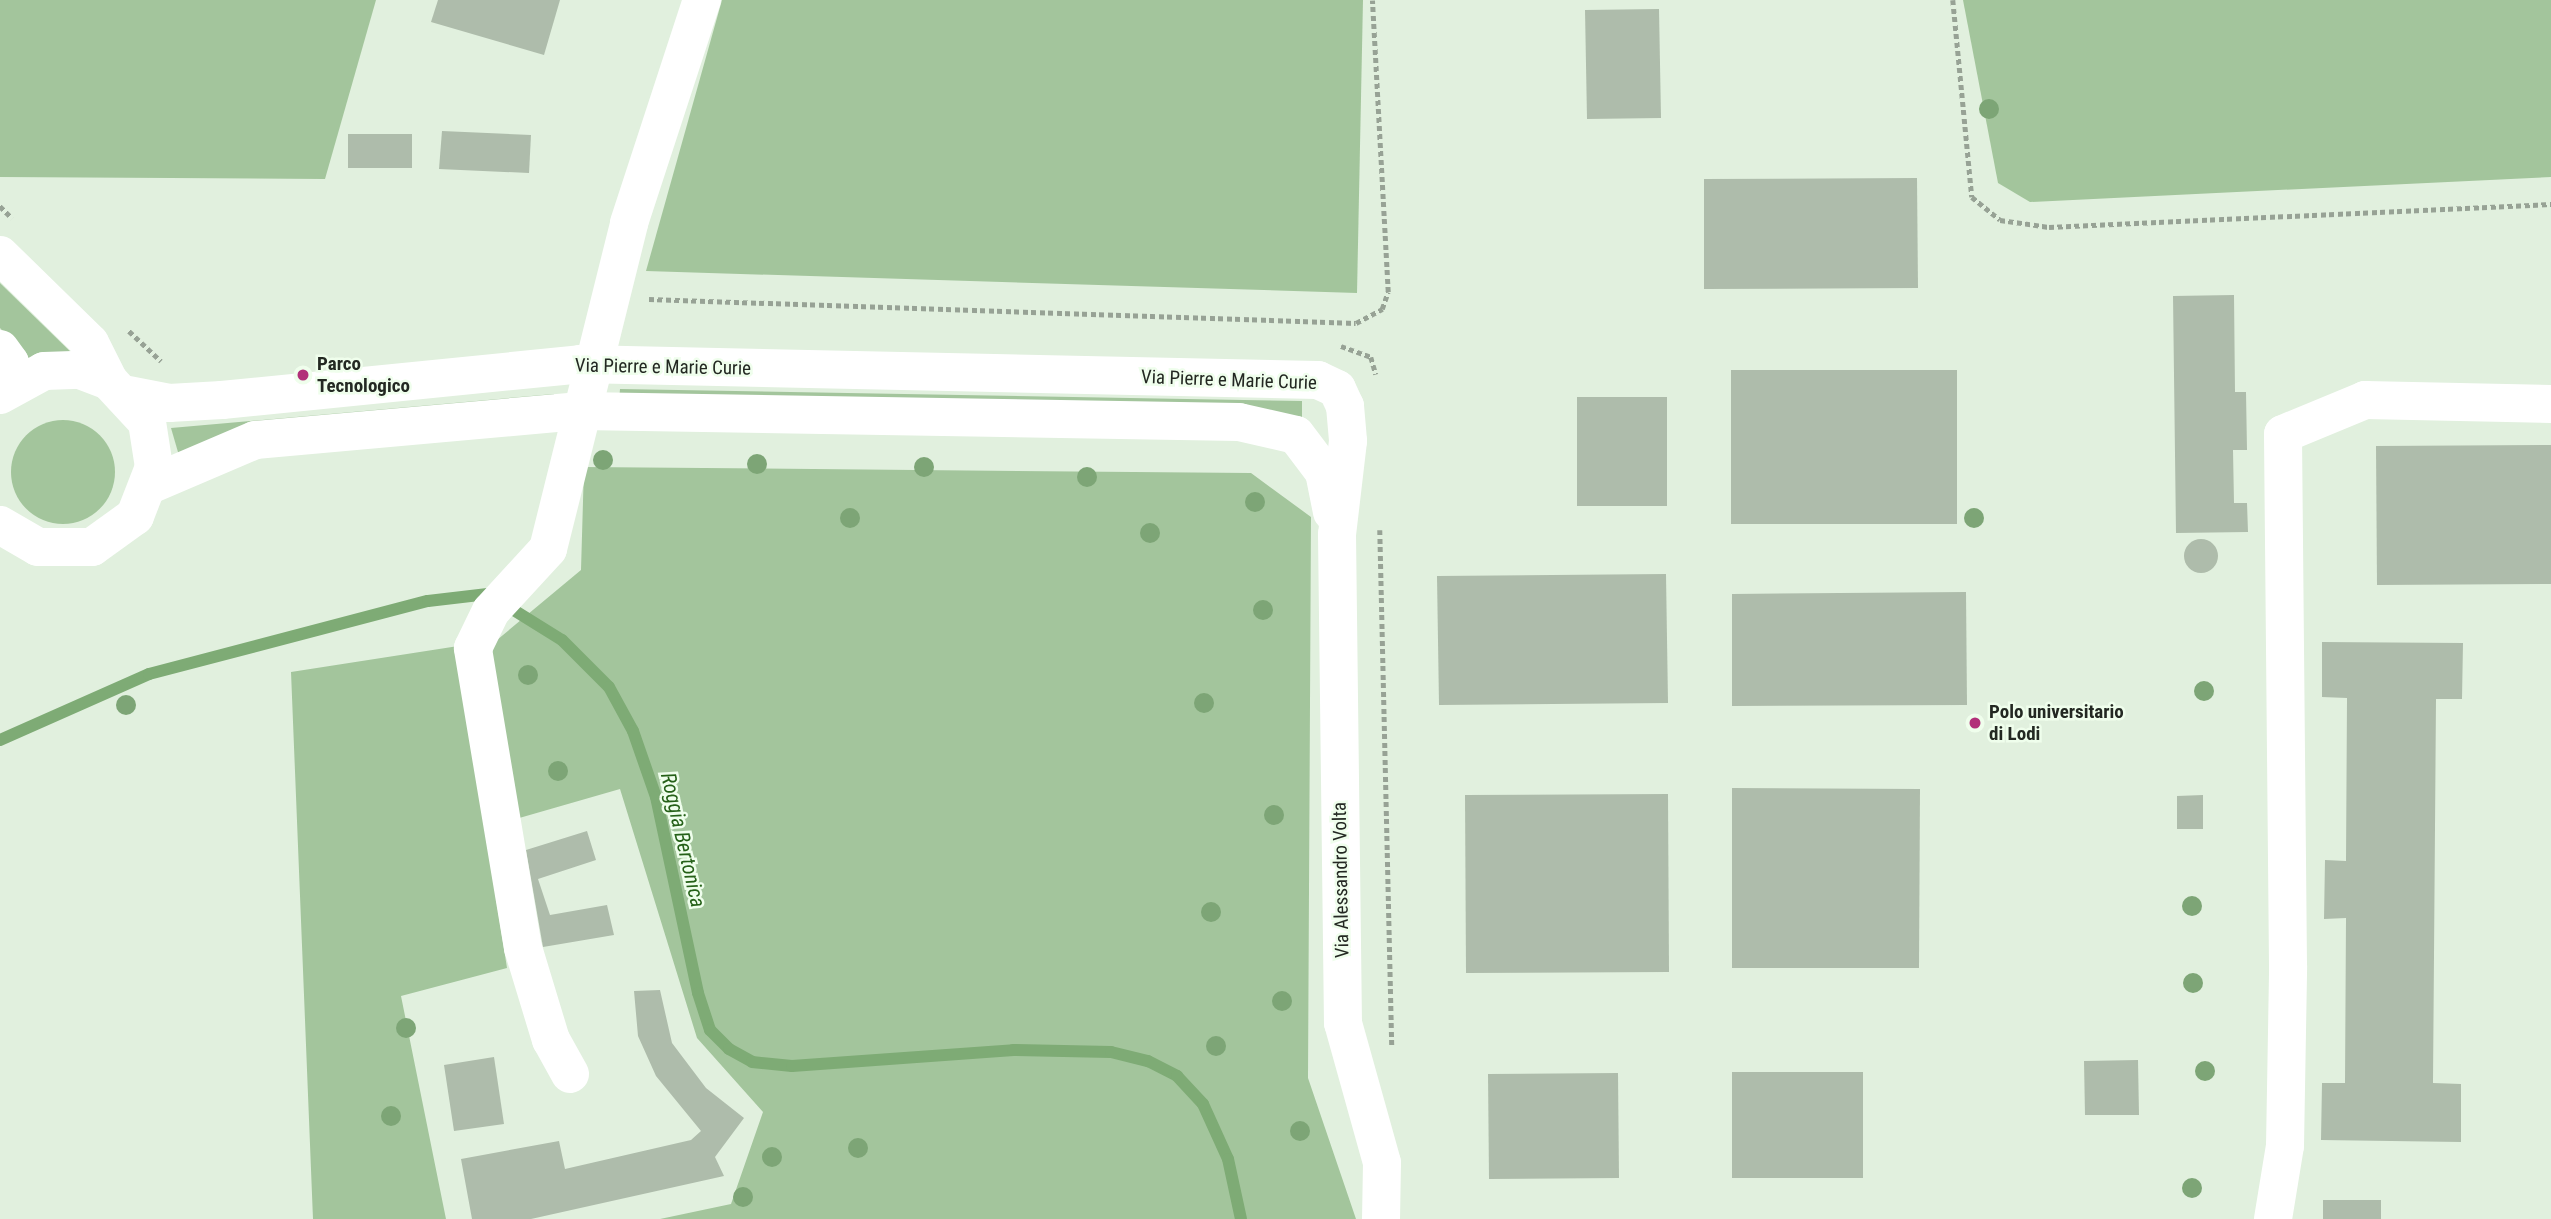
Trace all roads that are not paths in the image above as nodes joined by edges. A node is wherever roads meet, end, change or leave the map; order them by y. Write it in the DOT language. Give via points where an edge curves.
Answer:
graph roads {
  1 [pos="702,0"];
  2 [pos="10,240"];
  3 [pos="0,349"];
  4 [pos="594,365"];
  5 [pos="118,388"];
  6 [pos="4,392"];
  7 [pos="2551,404"];
  8 [pos="581,411"];
  9 [pos="152,484"];
  10 [pos="0,525"];
  11 [pos="1337,534"];
  12 [pos="38,547"];
  13 [pos="0,549"];
  14 [pos="570,1074"];
  15 [pos="1381,1219"];
  16 [pos="2273,1219"];
  1 -- 4 [label="street" via="611,290"];
  2 -- 5 [label="street" via="90,343"];
  3 -- 6 [label="street" via="10,363"];
  4 -- 5 [label="street, Via Pierre e Marie Curie" via="169,403"];
  4 -- 8 [label="street"];
  4 -- 11 [label="street, Via Pierre e Marie Curie" via="1318,380 1337,389 1345,406"];
  5 -- 6 [label="street, Via Pierre e Marie Curie" via="62,369"];
  5 -- 9 [label="street" via="147,422 154,448"];
  7 -- 16 [label="street" via="2365,400 2283,434 2286,1146"];
  8 -- 9 [label="street" via="255,440"];
  8 -- 11 [label="street" via="1239,422 1296,435 1314,453"];
  8 -- 14 [label="street" via="548,548 526,579 491,611 473,648 523,948 551,1040"];
  9 -- 12 [label="street" via="135,516 110,538 72,550"];
  10 -- 12 [label="street"];
  11 -- 15 [label="street, Via Alessandro Volta" via="1343,1023 1382,1163"];
  12 -- 13 [label="street"];
}
